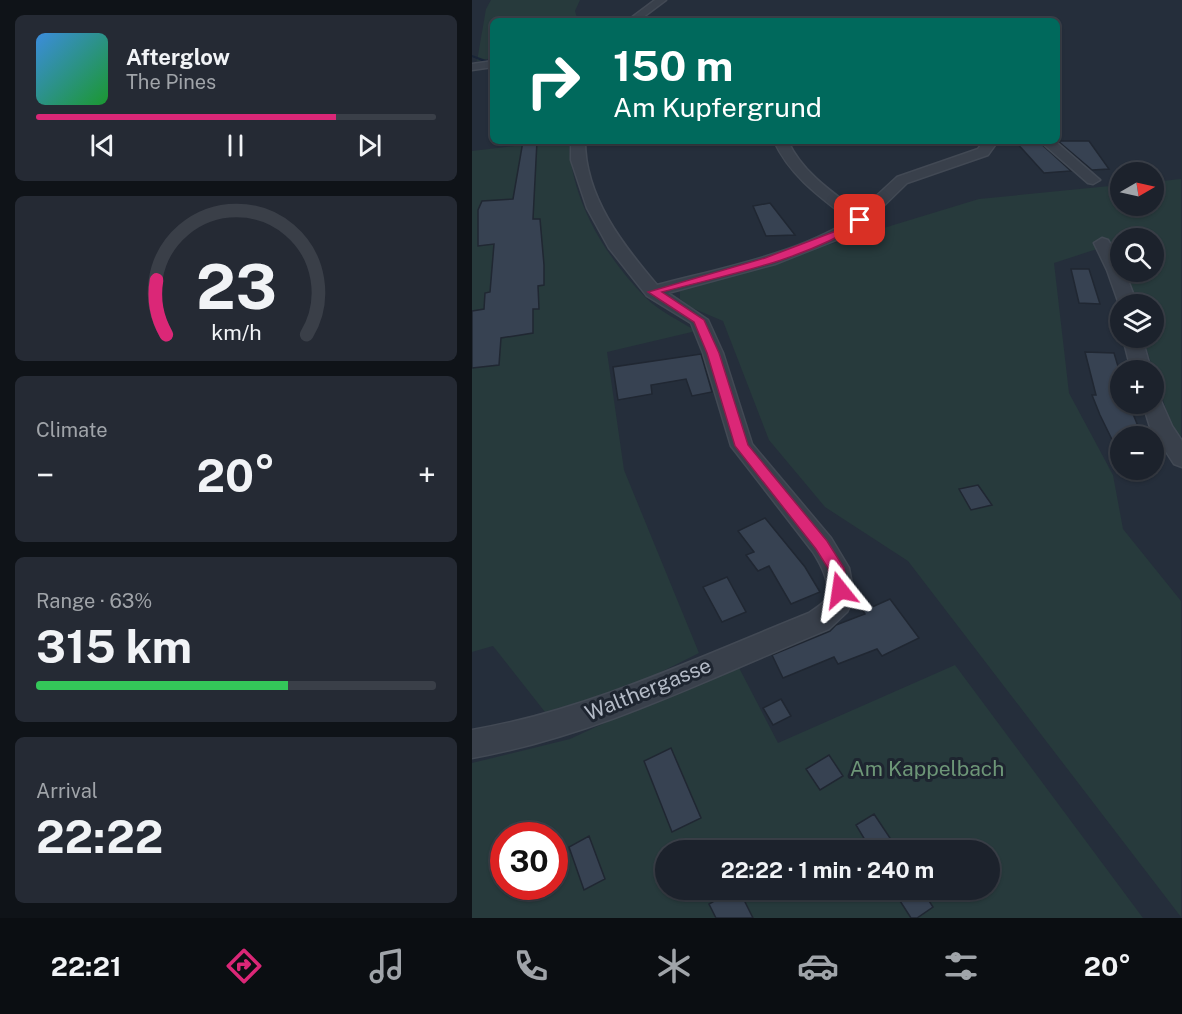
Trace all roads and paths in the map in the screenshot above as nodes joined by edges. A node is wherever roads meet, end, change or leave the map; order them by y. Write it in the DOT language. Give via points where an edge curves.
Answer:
graph roads {
  1 [pos="661,0"];
  2 [pos="636,18"];
  3 [pos="490,64"];
  4 [pos="472,67"];
  5 [pos="578,144"];
  6 [pos="783,144"];
  7 [pos="989,144"];
  8 [pos="1051,144"];
  9 [pos="1093,180"];
  10 [pos="860,220"];
  11 [pos="1102,243"];
  12 [pos="653,292"];
  13 [pos="1124,294"];
  14 [pos="1156,414"];
  15 [pos="1182,459"];
  16 [pos="472,744"];
  1 -- 2 [label="street"];
  3 -- 4 [label="street"];
  5 -- 12 [label="street" via="578,160 595,208 617,248"];
  6 -- 10 [label="street" via="799,168 826,195"];
  7 -- 10 [label="street" via="983,152 902,180"];
  8 -- 9 [label="street"];
  10 -- 12 [label="street" via="840,233 769,260"];
  11 -- 13 [label="street"];
  12 -- 16 [label="street, Walthergasse" via="699,320 742,446 836,568 838,604 819,621 590,714"];
  14 -- 15 [label="street"];
}
